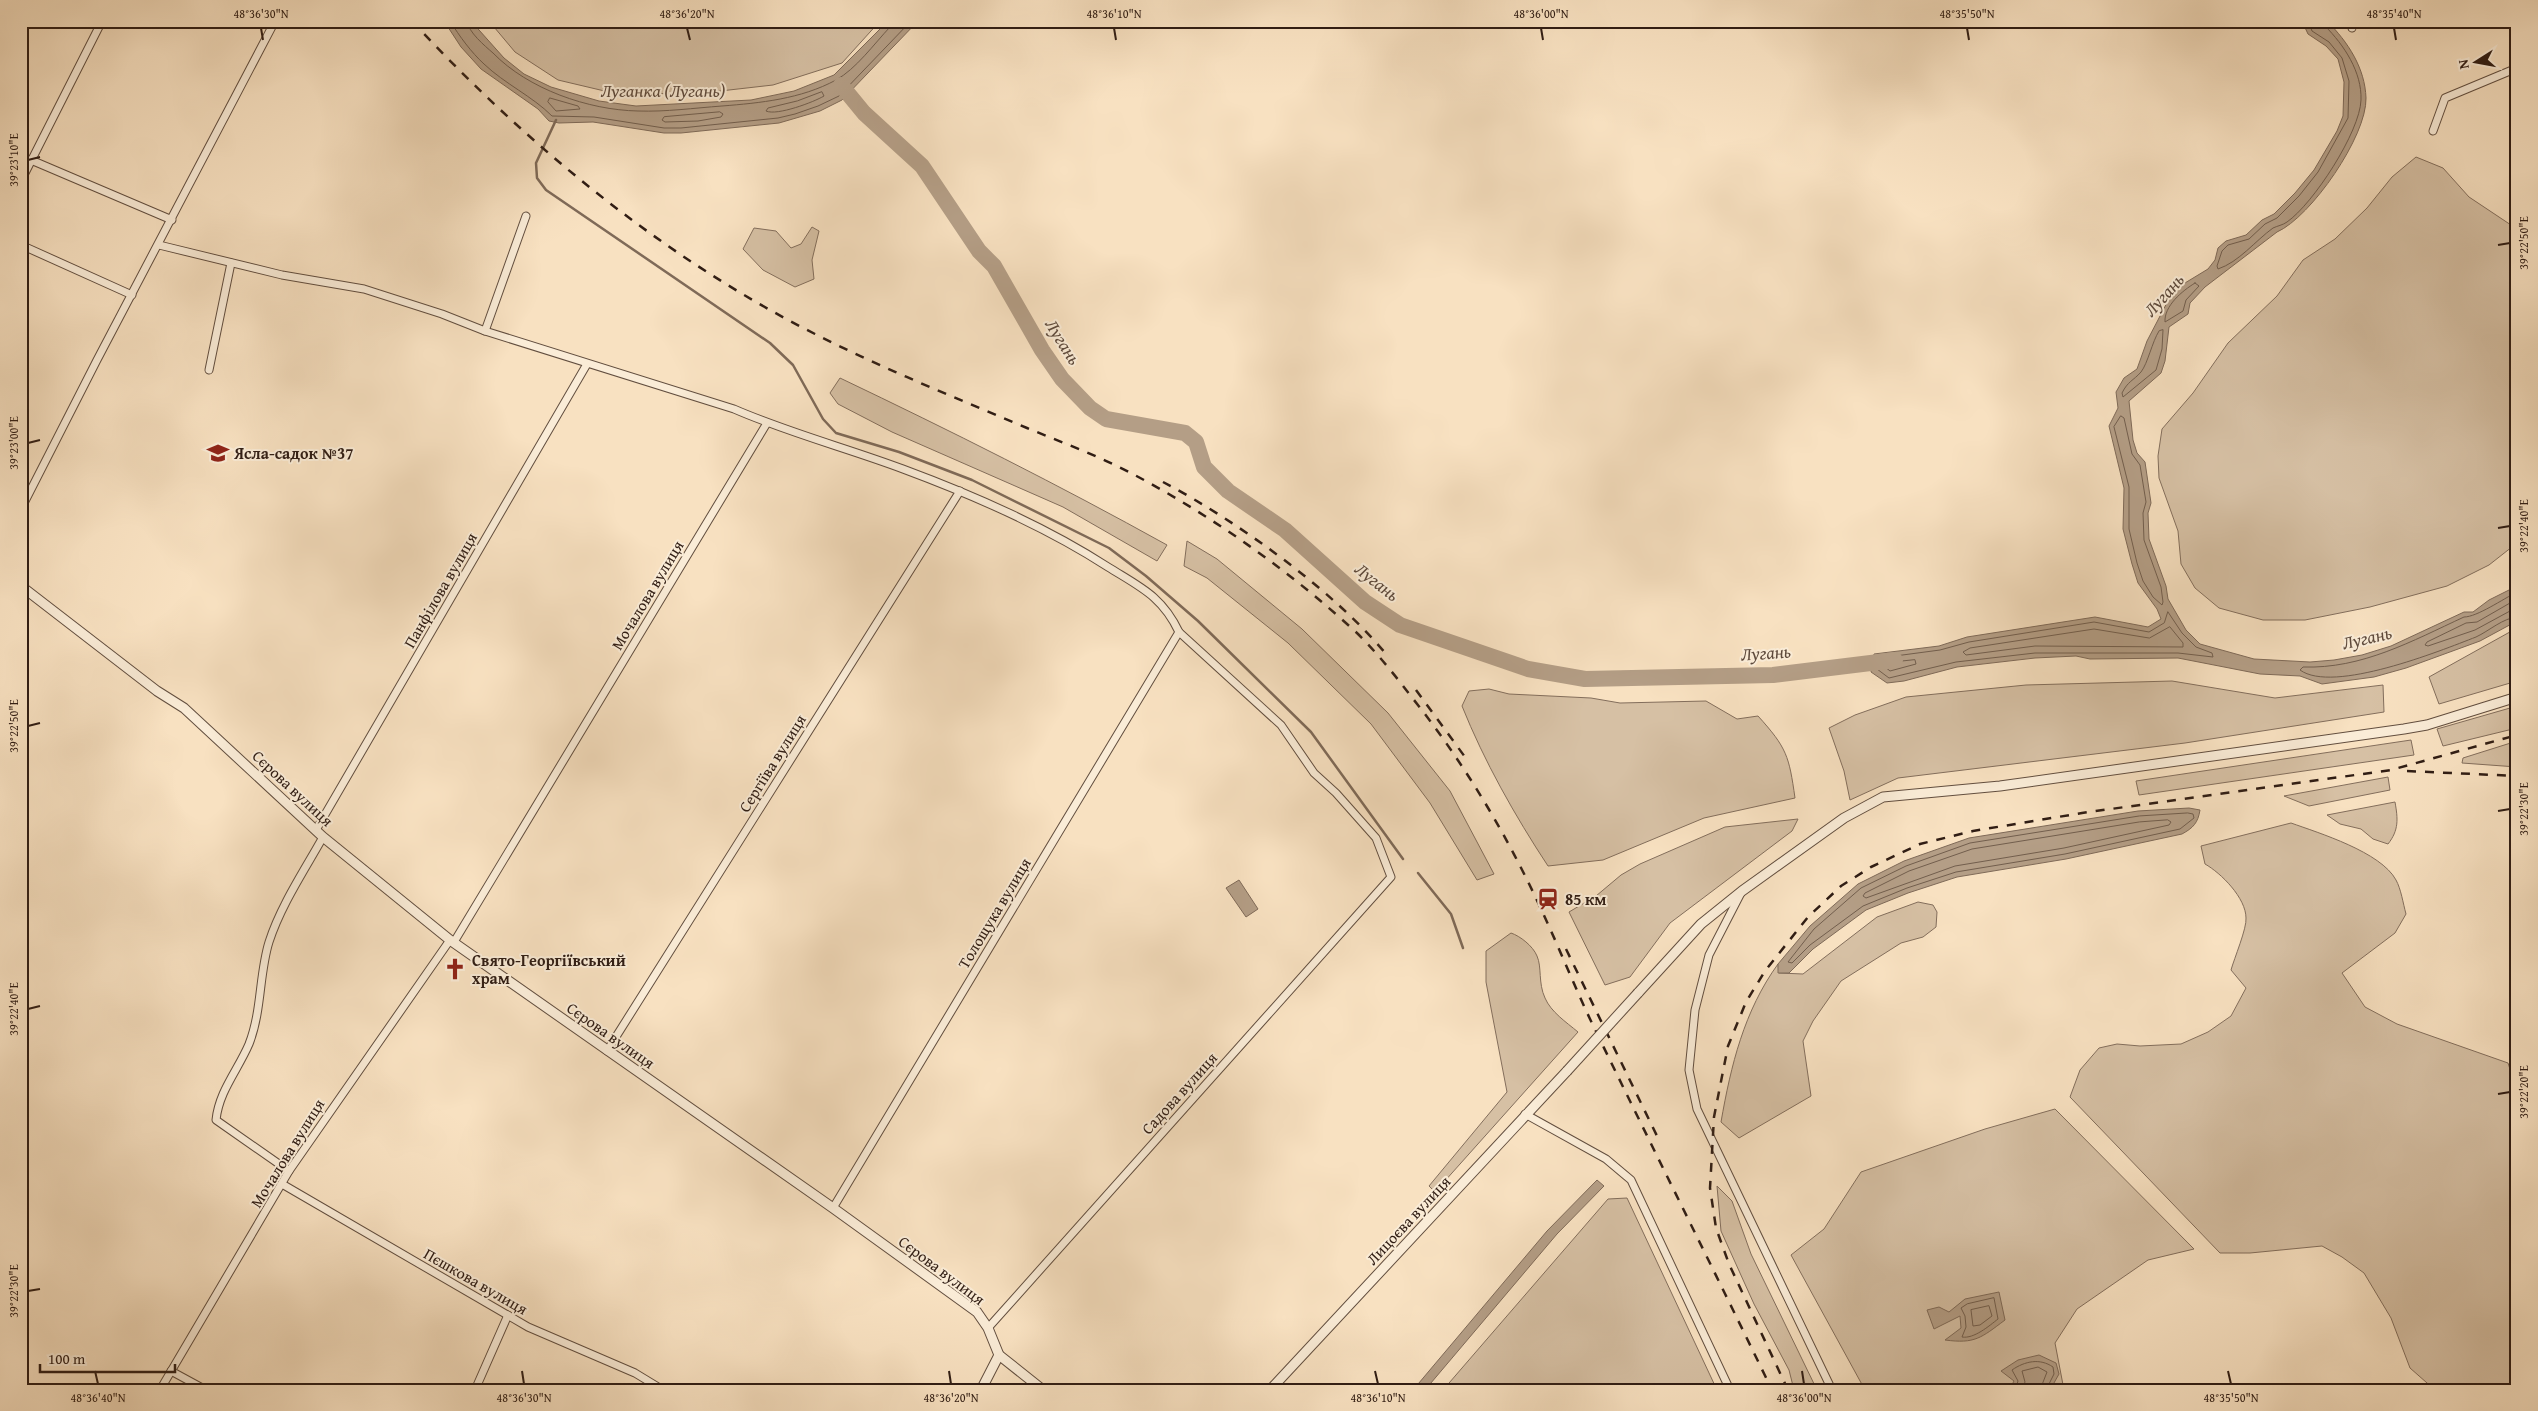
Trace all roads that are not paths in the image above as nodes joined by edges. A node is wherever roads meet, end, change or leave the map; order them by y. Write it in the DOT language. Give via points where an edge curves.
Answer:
graph roads {
  1 [pos="102,21"];
  2 [pos="275,21"];
  3 [pos="2517,68"];
  4 [pos="2433,131"];
  5 [pos="31,160"];
  6 [pos="21,181"];
  7 [pos="526,216"];
  8 [pos="172,220"];
  9 [pos="21,245"];
  10 [pos="159,245"];
  11 [pos="231,263"];
  12 [pos="132,295"];
  13 [pos="484,331"];
  14 [pos="587,364"];
  15 [pos="209,370"];
  16 [pos="767,423"];
  17 [pos="960,491"];
  18 [pos="21,509"];
  19 [pos="21,586"];
  20 [pos="1179,632"];
  21 [pos="2517,697"];
  22 [pos="319,834"];
  23 [pos="1742,891"];
  24 [pos="452,941"];
  25 [pos="607,1051"];
  26 [pos="1524,1114"];
  27 [pos="290,1171"];
  28 [pos="282,1184"];
  29 [pos="833,1208"];
  30 [pos="508,1315"];
  31 [pos="988,1328"];
  32 [pos="999,1355"];
  33 [pos="171,1370"];
  34 [pos="160,1390"];
  35 [pos="206,1390"];
  36 [pos="475,1390"];
  37 [pos="663,1390"];
  38 [pos="981,1390"];
  39 [pos="1043,1390"];
  40 [pos="1270,1390"];
  41 [pos="1730,1390"];
  42 [pos="1832,1390"];
  1 -- 5 [label="street"];
  2 -- 8 [label="street"];
  3 -- 4 [label="street" via="2444,98"];
  5 -- 6 [label="street"];
  5 -- 8 [label="street"];
  7 -- 13 [label="street"];
  8 -- 10 [label="street"];
  9 -- 12 [label="street"];
  10 -- 11 [label="street"];
  10 -- 12 [label="street"];
  11 -- 13 [label="street" via="364,289"];
  11 -- 15 [label="street"];
  12 -- 18 [label="street"];
  13 -- 14 [label="street"];
  14 -- 16 [label="street" via="734,409"];
  14 -- 22 [label="street, Панфілова вулиця"];
  16 -- 17 [label="street"];
  16 -- 24 [label="street, Мочалова вулиця"];
  17 -- 20 [label="street" via="1074,544 1156,598"];
  17 -- 25 [label="street, Сергіїва вулиця"];
  19 -- 22 [label="street, Сєрова вулиця" via="157,691 184,708"];
  20 -- 29 [label="street, Толощука вулиця"];
  20 -- 31 [label="street, Садова вулиця" via="1281,726 1314,773 1376,838 1391,877"];
  21 -- 23 [label="street, Лицоєва вулиця" via="2426,725 2000,786 1883,796 1844,818"];
  22 -- 24 [label="street, Сєрова вулиця"];
  22 -- 27 [label="street, Панфілова вулиця" via="269,944 255,1025 218,1106 216,1120"];
  23 -- 26 [label="street, Лицоєва вулиця, bridge" via="1701,924 1568,1071"];
  23 -- 42 [label="street" via="1709,955 1695,1010 1689,1070 1697,1109"];
  24 -- 25 [label="street, Сєрова вулиця"];
  24 -- 27 [label="street, Мочалова вулиця"];
  25 -- 29 [label="street, Сєрова вулиця"];
  26 -- 40 [label="street, Лицоєва вулиця" via="1441,1208"];
  26 -- 41 [label="street" via="1606,1159 1631,1180"];
  27 -- 28 [label="street, Мочалова вулиця"];
  28 -- 30 [label="street, Пєшкова вулиця"];
  28 -- 33 [label="street, Мочалова вулиця"];
  29 -- 31 [label="street, Сєрова вулиця" via="976,1312"];
  30 -- 36 [label="street"];
  30 -- 37 [label="street, Пєшкова вулиця" via="528,1327 635,1373"];
  31 -- 32 [label="street, Сєрова вулиця"];
  32 -- 38 [label="street"];
  32 -- 39 [label="street, Сєрова вулиця"];
  33 -- 34 [label="street, Мочалова вулиця"];
  33 -- 35 [label="street"];
}
